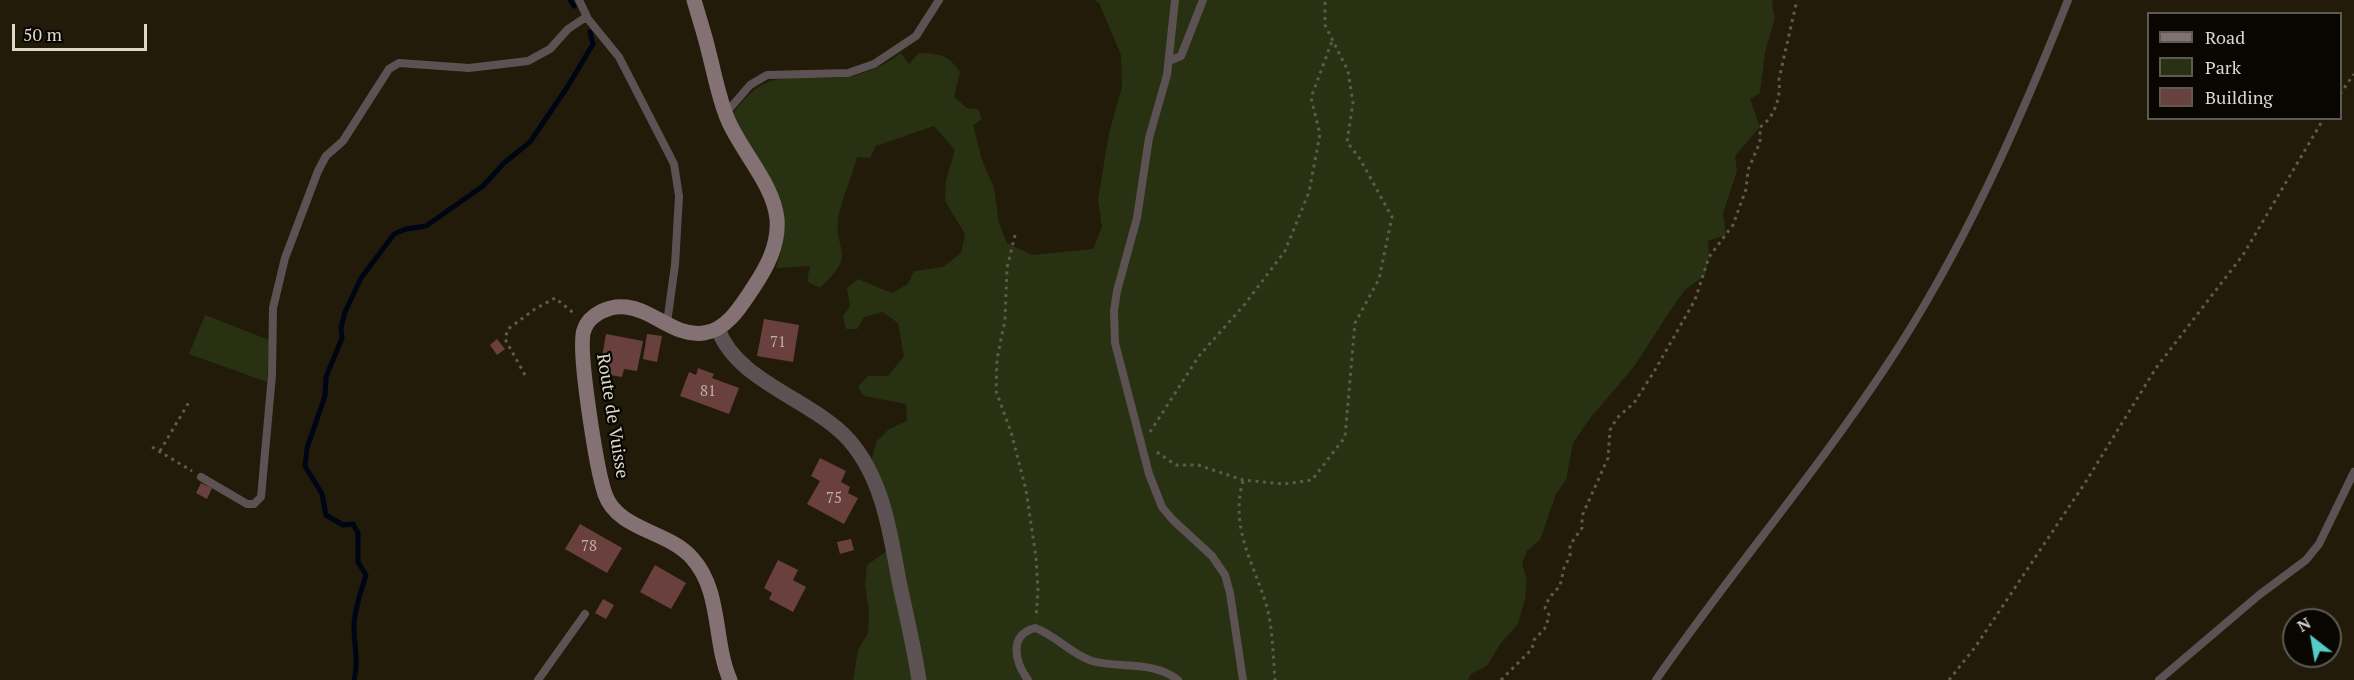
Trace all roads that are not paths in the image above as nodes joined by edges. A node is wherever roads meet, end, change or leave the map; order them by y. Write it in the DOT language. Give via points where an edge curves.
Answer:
graph roads {
  1 [pos="579,0"];
  2 [pos="694,0"];
  3 [pos="939,0"];
  4 [pos="1175,0"];
  5 [pos="1203,0"];
  6 [pos="2068,0"];
  7 [pos="588,18"];
  8 [pos="1169,61"];
  9 [pos="725,114"];
  10 [pos="666,325"];
  11 [pos="718,329"];
  12 [pos="2354,472"];
  13 [pos="201,477"];
  14 [pos="585,614"];
  15 [pos="538,680"];
  16 [pos="730,680"];
  17 [pos="919,680"];
  18 [pos="1028,680"];
  19 [pos="1178,680"];
  20 [pos="1243,680"];
  21 [pos="1656,680"];
  22 [pos="2159,680"];
  1 -- 7 [label="lane"];
  2 -- 9 [label="street"];
  3 -- 9 [label="lane" via="916,36 874,64 848,73 767,75 750,85"];
  4 -- 8 [label="lane"];
  5 -- 8 [label="lane" via="1181,56"];
  6 -- 21 [label="lane" via="1980,204 1931,295 1886,366"];
  7 -- 10 [label="lane" via="619,57 674,164 679,196"];
  7 -- 13 [label="lane" via="568,28 550,49 528,61 469,68 399,63 389,69 343,141 326,156 285,258 273,308 272,375 261,497 254,504 247,504"];
  8 -- 20 [label="lane" via="1149,138 1137,218 1117,291 1114,311 1118,358 1149,474 1162,507 1212,556 1225,575"];
  9 -- 11 [label="street" via="771,198 777,226 775,243 762,273 740,307"];
  10 -- 11 [label="street" via="694,333"];
  10 -- 16 [label="street, Route de Vuisse" via="636,309 619,307 597,314 587,323 582,340 583,359 601,478 608,502 616,513 675,544 696,563 712,598 718,640"];
  11 -- 17 [label="street" via="734,356 834,426 864,462 888,522"];
  12 -- 22 [label="lane" via="2319,544 2306,560"];
  14 -- 15 [label="lane"];
  18 -- 19 [label="lane" via="1017,656 1017,640 1035,628 1089,660 1161,670"];
}
